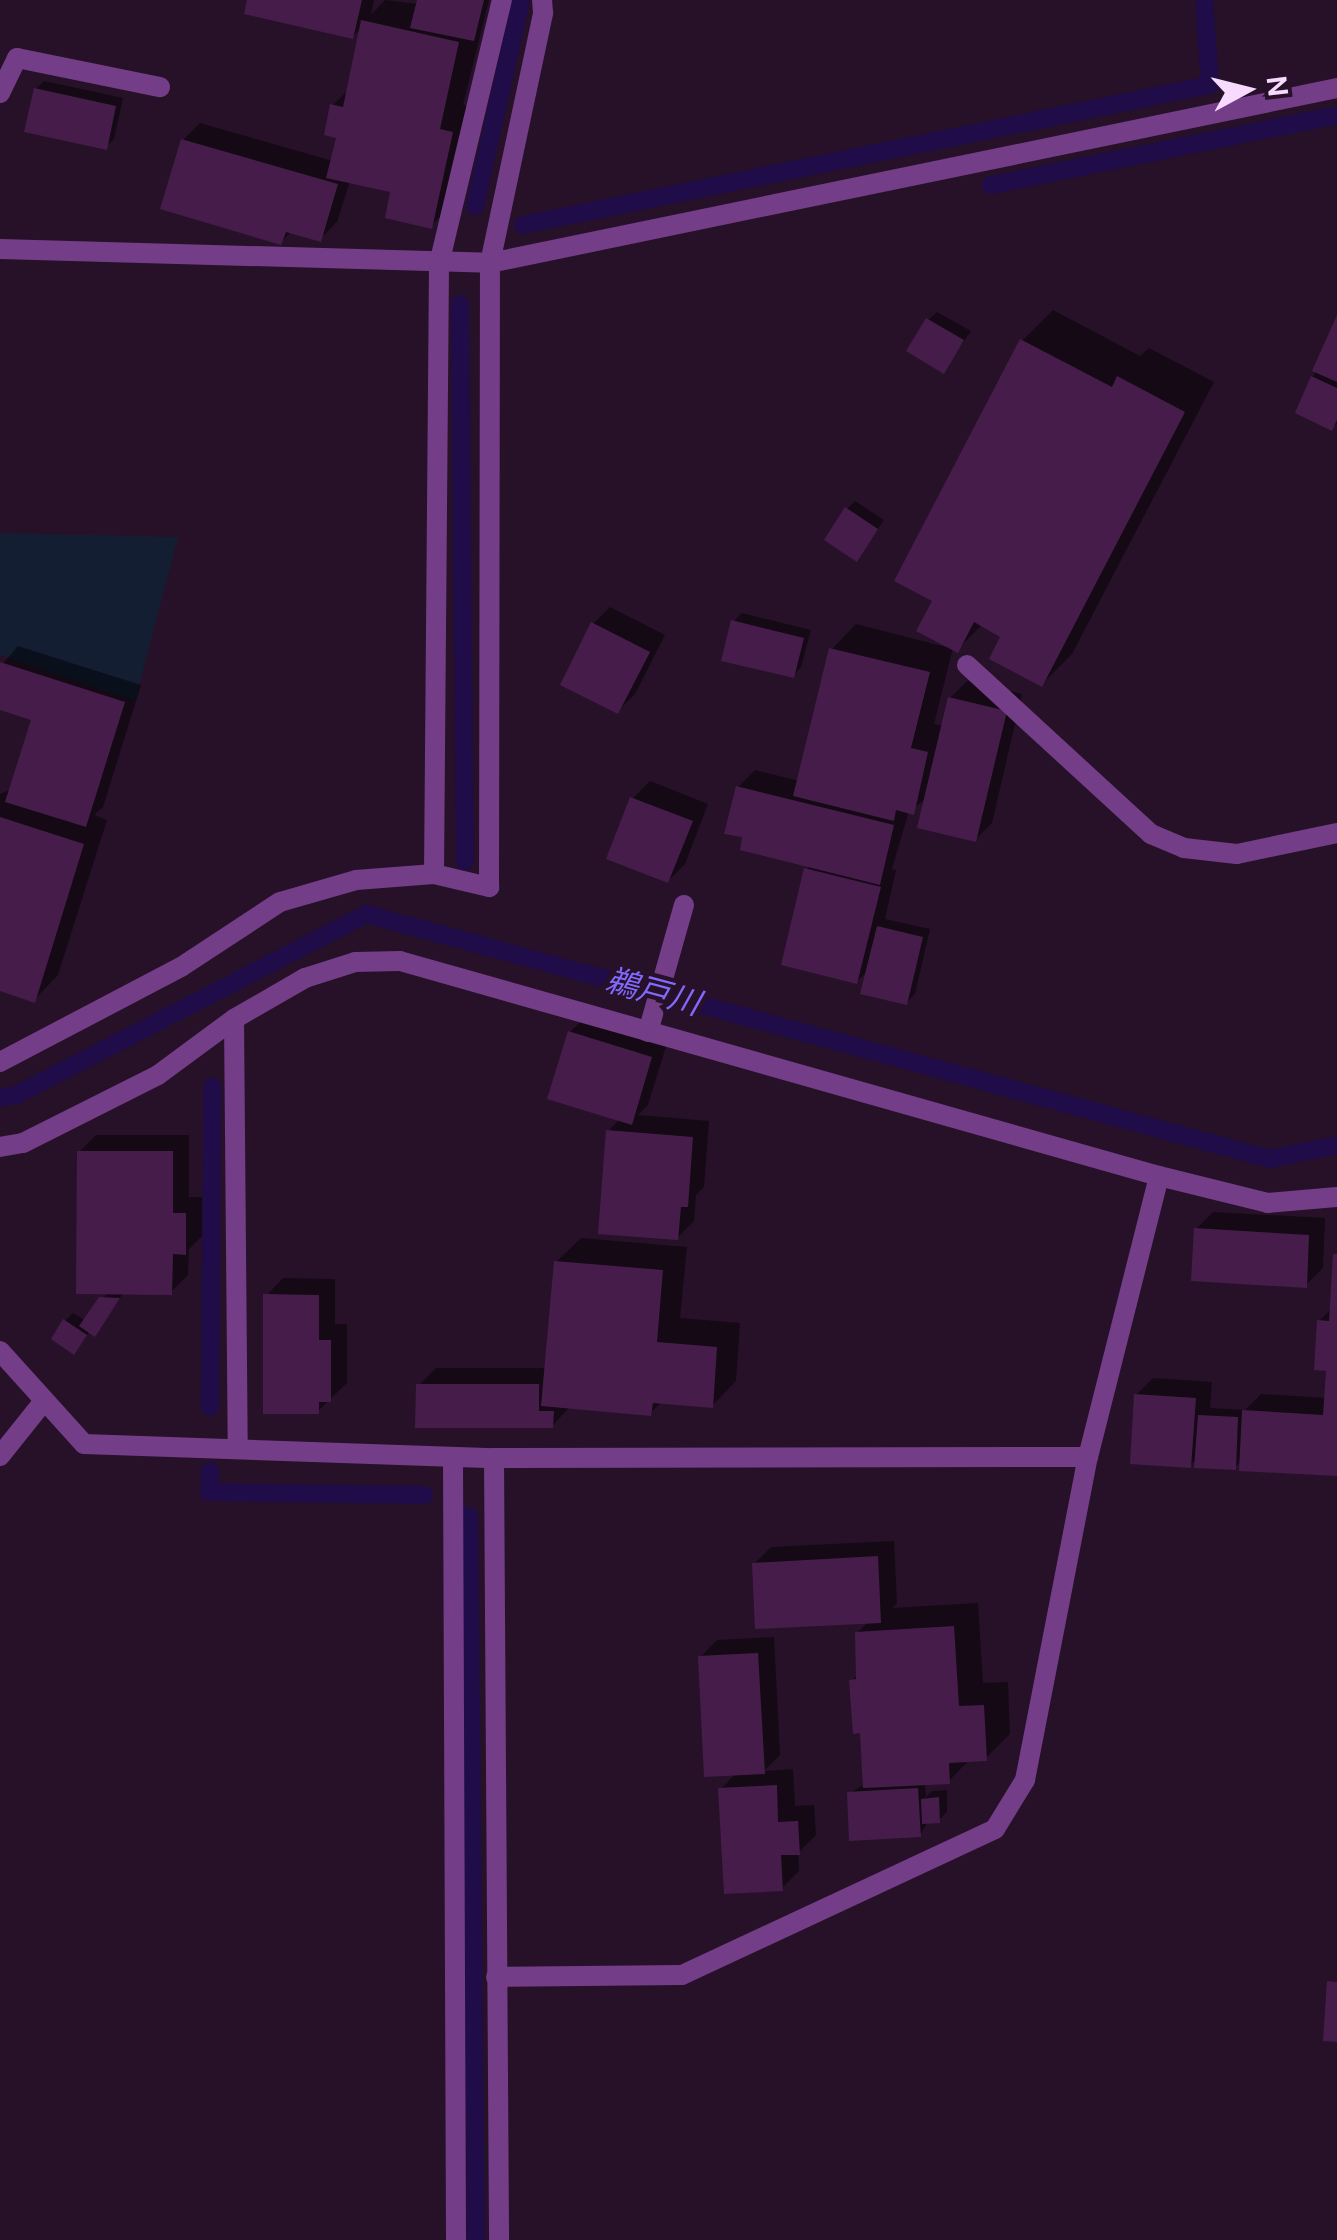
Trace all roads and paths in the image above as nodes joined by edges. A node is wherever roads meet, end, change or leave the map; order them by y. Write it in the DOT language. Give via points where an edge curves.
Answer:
graph roads {
  1 [pos="502,0"];
  2 [pos="542,0"];
  3 [pos="160,87"];
  4 [pos="1337,88"];
  5 [pos="0,93"];
  6 [pos="0,249"];
  7 [pos="490,263"];
  8 [pos="440,264"];
  9 [pos="967,665"];
  10 [pos="1337,833"];
  11 [pos="434,874"];
  12 [pos="684,905"];
  13 [pos="234,1019"];
  14 [pos="651,1022"];
  15 [pos="0,1062"];
  16 [pos="0,1148"];
  17 [pos="1158,1176"];
  18 [pos="1337,1197"];
  19 [pos="0,1352"];
  20 [pos="44,1400"];
  21 [pos="238,1446"];
  22 [pos="0,1456"];
  23 [pos="453,1457"];
  24 [pos="1088,1457"];
  25 [pos="494,1458"];
  26 [pos="496,1977"];
  27 [pos="456,2240"];
  28 [pos="500,2240"];
  1 -- 8 [label="street"];
  2 -- 7 [label="street"];
  3 -- 5 [label="street" via="17,58"];
  4 -- 7 [label="street"];
  6 -- 8 [label="street"];
  7 -- 8 [label="street"];
  7 -- 11 [label="street" via="489,887"];
  8 -- 11 [label="street"];
  9 -- 10 [label="street" via="1151,834 1184,848 1236,854"];
  11 -- 15 [label="street" via="356,880 280,902 181,967"];
  12 -- 14 [label="street"];
  13 -- 14 [label="street" via="305,978 355,962 400,961"];
  13 -- 16 [label="street" via="158,1075 23,1144"];
  13 -- 21 [label="street"];
  14 -- 17 [label="street"];
  17 -- 18 [label="street" via="1268,1203"];
  17 -- 24 [label="street"];
  19 -- 20 [label="street"];
  20 -- 21 [label="street" via="84,1444"];
  20 -- 22 [label="street"];
  21 -- 23 [label="street"];
  23 -- 25 [label="street"];
  23 -- 27 [label="street"];
  24 -- 25 [label="street"];
  24 -- 26 [label="street" via="1024,1780 996,1829 682,1975"];
  25 -- 26 [label="street"];
  26 -- 28 [label="street"];
}
